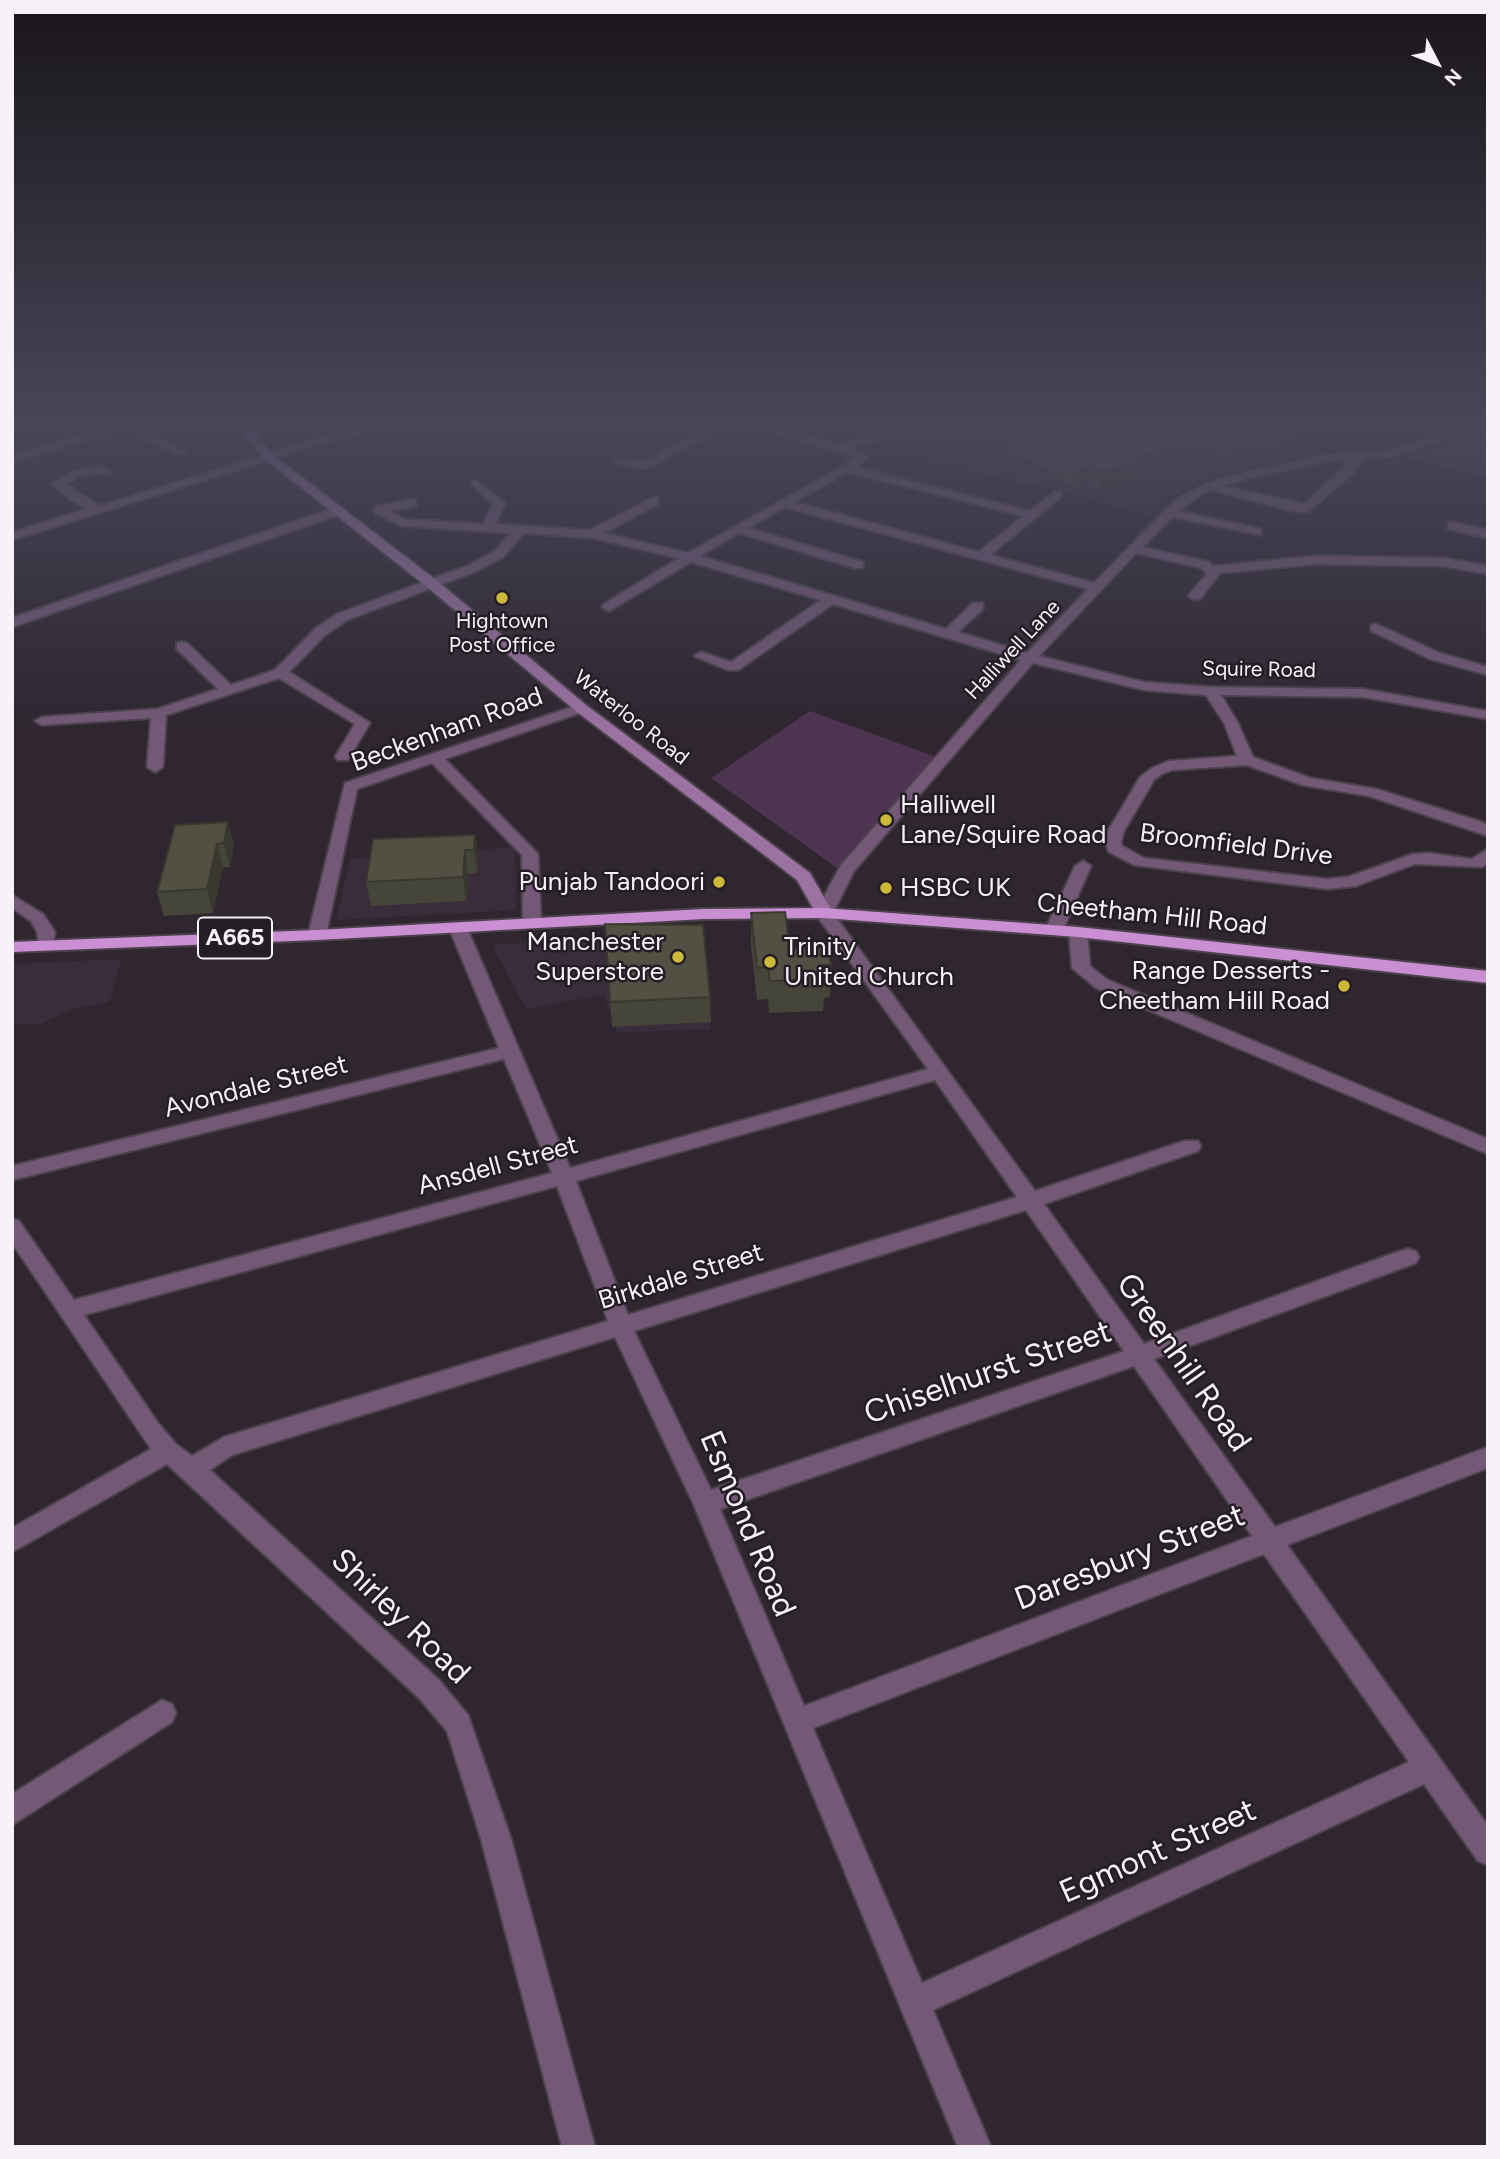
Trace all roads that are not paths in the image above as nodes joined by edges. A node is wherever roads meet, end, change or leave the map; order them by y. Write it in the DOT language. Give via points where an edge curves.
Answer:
graph roads {
  1 [pos="39,528"];
  2 [pos="288,528"];
  3 [pos="359,528"];
  4 [pos="483,528"];
  5 [pos="487,528"];
  6 [pos="604,528"];
  7 [pos="875,528"];
  8 [pos="1015,528"];
  9 [pos="1155,528"];
  10 [pos="1237,528"];
  11 [pos="1460,528"];
  12 [pos="521,529"];
  13 [pos="738,529"];
  14 [pos="1257,532"];
  15 [pos="592,534"];
  16 [pos="1488,534"];
  17 [pos="12,536"];
  18 [pos="1134,549"];
  19 [pos="981,556"];
  20 [pos="692,557"];
  21 [pos="859,565"];
  22 [pos="1210,570"];
  23 [pos="1488,570"];
  24 [pos="431,583"];
  25 [pos="1099,588"];
  26 [pos="1195,596"];
  27 [pos="830,600"];
  28 [pos="978,606"];
  29 [pos="610,607"];
  30 [pos="12,623"];
  31 [pos="1376,628"];
  32 [pos="948,634"];
  33 [pos="182,646"];
  34 [pos="701,656"];
  35 [pos="1030,659"];
  36 [pos="1488,671"];
  37 [pos="280,673"];
  38 [pos="229,691"];
  39 [pos="1211,691"];
  40 [pos="1488,696"];
  41 [pos="582,708"];
  42 [pos="159,713"];
  43 [pos="1482,714"];
  44 [pos="42,721"];
  45 [pos="343,757"];
  46 [pos="435,758"];
  47 [pos="1248,760"];
  48 [pos="155,767"];
  49 [pos="1488,831"];
  50 [pos="1488,854"];
  51 [pos="1083,866"];
  52 [pos="12,900"];
  53 [pos="824,913"];
  54 [pos="532,922"];
  55 [pos="458,928"];
  56 [pos="1054,930"];
  57 [pos="1078,932"];
  58 [pos="317,935"];
  59 [pos="46,946"];
  60 [pos="12,947"];
  61 [pos="1488,976"];
  62 [pos="511,1051"];
  63 [pos="940,1072"];
  64 [pos="1191,1146"];
  65 [pos="1488,1147"];
  66 [pos="12,1173"];
  67 [pos="564,1177"];
  68 [pos="1030,1201"];
  69 [pos="12,1226"];
  70 [pos="1409,1257"];
  71 [pos="69,1310"];
  72 [pos="620,1324"];
  73 [pos="1139,1355"];
  74 [pos="168,1451"];
  75 [pos="1488,1457"];
  76 [pos="192,1469"];
  77 [pos="705,1503"];
  78 [pos="12,1541"];
  79 [pos="1267,1541"];
  80 [pos="162,1713"];
  81 [pos="796,1722"];
  82 [pos="1429,1767"];
  83 [pos="12,1811"];
  84 [pos="1488,1851"];
  85 [pos="915,2001"];
  86 [pos="579,2147"];
  87 [pos="975,2147"];
  1 -- 17 [label="street"];
  2 -- 30 [label="street"];
  3 -- 24 [label="main road, Waterloo Road"];
  4 -- 5 [label="street, Squire Road"];
  5 -- 12 [label="street, Squire Road"];
  6 -- 15 [label="street"];
  7 -- 19 [label="street"];
  8 -- 19 [label="street"];
  9 -- 18 [label="street, Halliwell Lane"];
  10 -- 14 [label="street"];
  11 -- 16 [label="street"];
  12 -- 15 [label="street, Squire Road"];
  12 -- 24 [label="street" via="492,558"];
  13 -- 20 [label="street"];
  13 -- 21 [label="street"];
  15 -- 20 [label="street, Squire Road"];
  18 -- 22 [label="street"];
  18 -- 25 [label="street, Halliwell Lane"];
  19 -- 25 [label="street"];
  20 -- 27 [label="street, Squire Road"];
  20 -- 29 [label="street"];
  22 -- 23 [label="street" via="1315,560 1443,562"];
  22 -- 26 [label="street" via="1214,574"];
  24 -- 37 [label="street" via="342,617 320,632"];
  24 -- 41 [label="main road, Waterloo Road"];
  25 -- 35 [label="street, Halliwell Lane"];
  27 -- 32 [label="street, Squire Road"];
  27 -- 34 [label="street" via="733,667"];
  28 -- 32 [label="street"];
  31 -- 36 [label="street" via="1435,656"];
  32 -- 35 [label="street, Squire Road"];
  33 -- 38 [label="street"];
  35 -- 39 [label="street, Squire Road" via="1144,686"];
  35 -- 53 [label="street, Halliwell Lane" via="846,869"];
  37 -- 38 [label="street"];
  37 -- 45 [label="street" via="363,723"];
  38 -- 42 [label="street"];
  39 -- 43 [label="street, Squire Road" via="1363,693"];
  39 -- 47 [label="street"];
  40 -- 43 [label="street"];
  41 -- 46 [label="street, Beckenham Road"];
  41 -- 53 [label="main road, Waterloo Road" via="804,877"];
  42 -- 44 [label="street"];
  42 -- 48 [label="street"];
  46 -- 54 [label="street" via="530,853"];
  46 -- 58 [label="street, Beckenham Road" via="350,786"];
  47 -- 49 [label="street, Broomfield Drive" via="1307,782 1371,792"];
  47 -- 50 [label="street, Broomfield Drive" via="1169,766 1148,777 1116,831 1115,849 1140,862 1339,884 1413,859 1476,863"];
  51 -- 56 [label="street"];
  52 -- 59 [label="street" via="37,918 46,932"];
  53 -- 54 [label="highway, Cheetham Hill Road / A665"];
  53 -- 56 [label="highway, Cheetham Hill Road / A665"];
  53 -- 63 [label="street, Greenhill Road"];
  54 -- 55 [label="highway, Cheetham Hill Road / A665"];
  55 -- 58 [label="highway, Cheetham Hill Road / A665"];
  55 -- 62 [label="street, Esmond Road"];
  56 -- 57 [label="highway, Cheetham Hill Road / A665"];
  57 -- 61 [label="highway, Cheetham Hill Road / A665"];
  57 -- 65 [label="street" via="1081,968 1102,984"];
  58 -- 59 [label="highway, Cheetham Hill Road / A665"];
  59 -- 60 [label="highway, Cheetham Hill Road / A665"];
  62 -- 66 [label="street, Avondale Street"];
  62 -- 67 [label="street, Esmond Road"];
  63 -- 67 [label="street, Ansdell Street"];
  63 -- 68 [label="street, Greenhill Road"];
  64 -- 68 [label="street, Birkdale Street"];
  67 -- 71 [label="street, Ansdell Street"];
  67 -- 72 [label="street, Esmond Road"];
  68 -- 72 [label="street, Birkdale Street"];
  68 -- 73 [label="street, Greenhill Road"];
  69 -- 71 [label="street, Shirley Road"];
  70 -- 73 [label="street, Chiselhurst Street"];
  71 -- 74 [label="street, Shirley Road"];
  72 -- 76 [label="street, Birkdale Street" via="224,1447"];
  72 -- 77 [label="street, Esmond Road"];
  73 -- 77 [label="street, Chiselhurst Street"];
  73 -- 79 [label="street, Greenhill Road"];
  74 -- 76 [label="street, Shirley Road"];
  74 -- 78 [label="street"];
  75 -- 79 [label="street, Daresbury Street"];
  76 -- 86 [label="street, Shirley Road" via="429,1689 458,1724 496,1839"];
  77 -- 81 [label="street, Esmond Road"];
  79 -- 81 [label="street, Daresbury Street"];
  79 -- 82 [label="street, Greenhill Road"];
  80 -- 83 [label="street"];
  81 -- 85 [label="street, Esmond Road"];
  82 -- 84 [label="street, Greenhill Road"];
  82 -- 85 [label="street, Egmont Street"];
  85 -- 87 [label="street, Esmond Road"];
}
